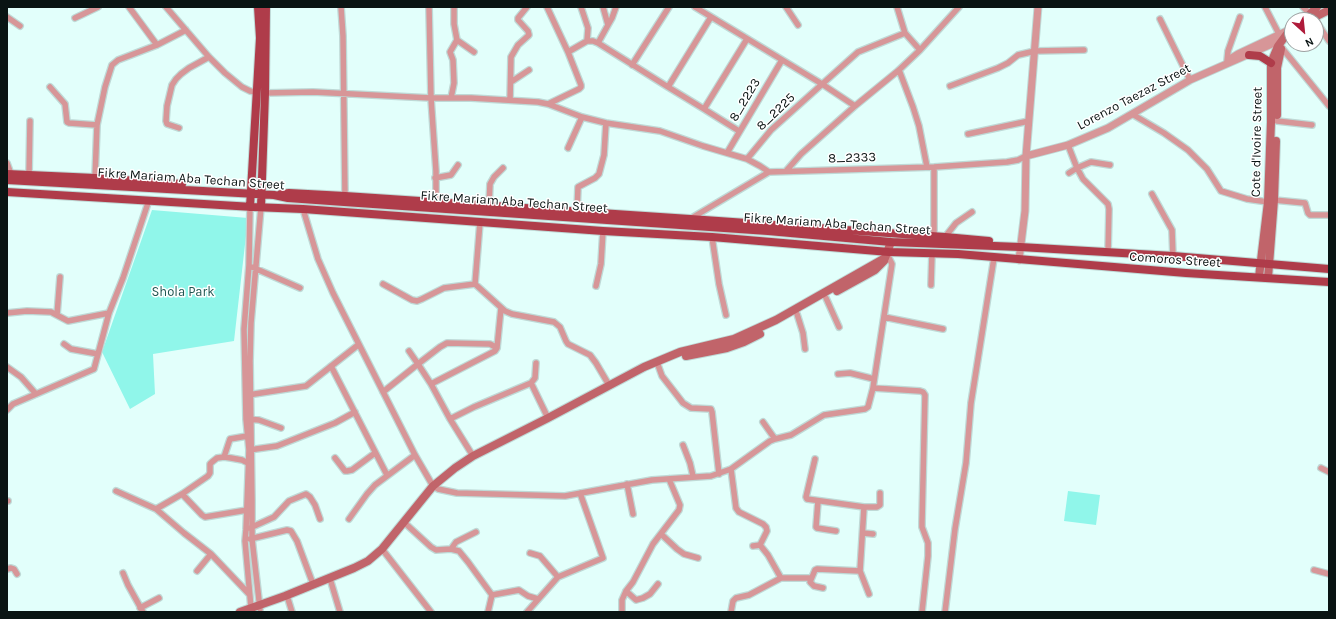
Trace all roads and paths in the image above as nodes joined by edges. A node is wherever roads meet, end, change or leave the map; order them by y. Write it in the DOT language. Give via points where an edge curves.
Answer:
graph roads {
  1 [pos="98,7"];
  2 [pos="129,7"];
  3 [pos="166,7"];
  4 [pos="258,7"];
  5 [pos="266,7"];
  6 [pos="341,7"];
  7 [pos="429,7"];
  8 [pos="454,7"];
  9 [pos="527,7"];
  10 [pos="547,7"];
  11 [pos="581,7"];
  12 [pos="603,7"];
  13 [pos="616,7"];
  14 [pos="669,7"];
  15 [pos="695,7"];
  16 [pos="786,7"];
  17 [pos="897,7"];
  18 [pos="959,7"];
  19 [pos="1038,7"];
  20 [pos="1264,7"];
  21 [pos="702,9"];
  22 [pos="7,17"];
  23 [pos="711,17"];
  24 [pos="1240,17"];
  25 [pos="75,18"];
  26 [pos="1160,19"];
  27 [pos="608,25"];
  28 [pos="798,25"];
  29 [pos="20,26"];
  30 [pos="186,30"];
  31 [pos="905,33"];
  32 [pos="1284,38"];
  33 [pos="1284,38"];
  34 [pos="747,39"];
  35 [pos="456,40"];
  36 [pos="588,41"];
  37 [pos="1281,41"];
  38 [pos="598,43"];
  39 [pos="157,45"];
  40 [pos="920,50"];
  41 [pos="1084,50"];
  42 [pos="1035,51"];
  43 [pos="474,52"];
  44 [pos="568,52"];
  45 [pos="1249,55"];
  46 [pos="209,58"];
  47 [pos="782,60"];
  48 [pos="1226,63"];
  49 [pos="1271,63"];
  50 [pos="632,65"];
  51 [pos="529,70"];
  52 [pos="899,70"];
  53 [pos="1190,80"];
  54 [pos="511,82"];
  55 [pos="822,84"];
  56 [pos="950,86"];
  57 [pos="50,87"];
  58 [pos="668,87"];
  59 [pos="261,92"];
  60 [pos="343,94"];
  61 [pos="431,98"];
  62 [pos="451,98"];
  63 [pos="510,100"];
  64 [pos="548,104"];
  65 [pos="855,106"];
  66 [pos="1329,106"];
  67 [pos="704,109"];
  68 [pos="1132,114"];
  69 [pos="582,117"];
  70 [pos="1029,120"];
  71 [pos="1277,121"];
  72 [pos="30,122"];
  73 [pos="606,123"];
  74 [pos="97,124"];
  75 [pos="1312,125"];
  76 [pos="179,128"];
  77 [pos="739,131"];
  78 [pos="968,134"];
  79 [pos="1068,145"];
  80 [pos="568,148"];
  81 [pos="727,153"];
  82 [pos="1026,156"];
  83 [pos="747,159"];
  84 [pos="7,163"];
  85 [pos="458,165"];
  86 [pos="1110,165"];
  87 [pos="927,167"];
  88 [pos="934,167"];
  89 [pos="503,168"];
  90 [pos="1077,168"];
  91 [pos="786,171"];
  92 [pos="769,172"];
  93 [pos="1069,173"];
  94 [pos="29,175"];
  95 [pos="8,176"];
  96 [pos="95,178"];
  97 [pos="435,178"];
  98 [pos="7,192"];
  99 [pos="223,192"];
  100 [pos="251,194"];
  101 [pos="1152,194"];
  102 [pos="261,195"];
  103 [pos="274,195"];
  104 [pos="345,196"];
  105 [pos="149,200"];
  106 [pos="1271,201"];
  107 [pos="435,205"];
  108 [pos="489,205"];
  109 [pos="250,207"];
  110 [pos="260,207"];
  111 [pos="303,209"];
  112 [pos="577,212"];
  113 [pos="972,212"];
  114 [pos="1329,215"];
  115 [pos="433,218"];
  116 [pos="690,219"];
  117 [pos="480,222"];
  118 [pos="603,231"];
  119 [pos="712,237"];
  120 [pos="934,237"];
  121 [pos="945,237"];
  122 [pos="891,242"];
  123 [pos="1004,247"];
  124 [pos="1020,247"];
  125 [pos="1108,252"];
  126 [pos="888,253"];
  127 [pos="932,254"];
  128 [pos="1173,256"];
  129 [pos="994,258"];
  130 [pos="1188,258"];
  131 [pos="1019,260"];
  132 [pos="879,263"];
  133 [pos="1266,264"];
  134 [pos="248,266"];
  135 [pos="255,268"];
  136 [pos="1329,268"];
  137 [pos="1186,273"];
  138 [pos="60,277"];
  139 [pos="1264,277"];
  140 [pos="1329,282"];
  141 [pos="383,284"];
  142 [pos="475,284"];
  143 [pos="931,285"];
  144 [pos="596,286"];
  145 [pos="300,288"];
  146 [pos="826,298"];
  147 [pos="501,308"];
  148 [pos="7,313"];
  149 [pos="109,313"];
  150 [pos="797,314"];
  151 [pos="57,315"];
  152 [pos="726,315"];
  153 [pos="884,317"];
  154 [pos="839,327"];
  155 [pos="943,329"];
  156 [pos="742,339"];
  157 [pos="64,344"];
  158 [pos="358,345"];
  159 [pos="497,348"];
  160 [pos="805,349"];
  161 [pos="410,351"];
  162 [pos="98,354"];
  163 [pos="536,363"];
  164 [pos="418,364"];
  165 [pos="331,366"];
  166 [pos="658,366"];
  167 [pos="7,367"];
  168 [pos="838,374"];
  169 [pos="874,379"];
  170 [pos="532,383"];
  171 [pos="431,384"];
  172 [pos="609,385"];
  173 [pos="873,388"];
  174 [pos="383,392"];
  175 [pos="36,394"];
  176 [pos="248,395"];
  177 [pos="576,406"];
  178 [pos="7,410"];
  179 [pos="355,412"];
  180 [pos="548,418"];
  181 [pos="248,419"];
  182 [pos="450,419"];
  183 [pos="763,422"];
  184 [pos="281,428"];
  185 [pos="247,436"];
  186 [pos="775,439"];
  187 [pos="683,445"];
  188 [pos="250,450"];
  189 [pos="376,453"];
  190 [pos="415,455"];
  191 [pos="473,456"];
  192 [pos="224,457"];
  193 [pos="335,458"];
  194 [pos="815,459"];
  195 [pos="248,463"];
  196 [pos="1321,468"];
  197 [pos="731,469"];
  198 [pos="1329,472"];
  199 [pos="719,474"];
  200 [pos="387,475"];
  201 [pos="693,476"];
  202 [pos="669,479"];
  203 [pos="627,484"];
  204 [pos="436,488"];
  205 [pos="116,491"];
  206 [pos="880,493"];
  207 [pos="182,494"];
  208 [pos="580,494"];
  209 [pos="818,501"];
  210 [pos="864,507"];
  211 [pos="156,510"];
  212 [pos="247,510"];
  213 [pos="632,514"];
  214 [pos="320,519"];
  215 [pos="349,519"];
  216 [pos="407,525"];
  217 [pos="249,529"];
  218 [pos="836,531"];
  219 [pos="476,532"];
  220 [pos="863,533"];
  221 [pos="661,534"];
  222 [pos="873,534"];
  223 [pos="252,539"];
  224 [pos="245,541"];
  225 [pos="760,545"];
  226 [pos="753,546"];
  227 [pos="451,549"];
  228 [pos="383,550"];
  229 [pos="530,553"];
  230 [pos="211,554"];
  231 [pos="698,558"];
  232 [pos="7,569"];
  233 [pos="1314,570"];
  234 [pos="860,571"];
  235 [pos="197,572"];
  236 [pos="123,573"];
  237 [pos="17,574"];
  238 [pos="1329,574"];
  239 [pos="558,577"];
  240 [pos="781,578"];
  241 [pos="811,578"];
  242 [pos="331,582"];
  243 [pos="313,584"];
  244 [pos="658,584"];
  245 [pos="823,588"];
  246 [pos="626,591"];
  247 [pos="869,594"];
  248 [pos="250,595"];
  249 [pos="492,596"];
  250 [pos="159,598"];
  251 [pos="288,599"];
  252 [pos="538,599"];
  253 [pos="254,609"];
  254 [pos="142,610"];
  255 [pos="240,612"];
  256 [pos="292,612"];
  257 [pos="340,612"];
  258 [pos="431,612"];
  259 [pos="488,612"];
  260 [pos="527,612"];
  261 [pos="622,612"];
  262 [pos="731,612"];
  263 [pos="922,612"];
  264 [pos="944,612"];
  1 -- 25 [label="street"];
  2 -- 39 [label="street"];
  3 -- 30 [label="street"];
  4 -- 59 [label="main road"];
  5 -- 59 [label="main road"];
  6 -- 60 [label="street"];
  7 -- 61 [label="street"];
  8 -- 35 [label="street"];
  9 -- 54 [label="street" via="519,15 518,20 529,35 518,45 511,57"];
  10 -- 44 [label="street"];
  11 -- 36 [label="street" via="588,28"];
  12 -- 27 [label="street"];
  13 -- 27 [label="street"];
  14 -- 50 [label="street"];
  15 -- 21 [label="street"];
  16 -- 28 [label="street"];
  17 -- 31 [label="street"];
  18 -- 40 [label="street"];
  19 -- 42 [label="street"];
  20 -- 37 [label="street"];
  21 -- 23 [label="street"];
  22 -- 29 [label="street"];
  23 -- 34 [label="street"];
  23 -- 58 [label="street"];
  24 -- 48 [label="street"];
  26 -- 53 [label="street"];
  27 -- 38 [label="street"];
  30 -- 39 [label="street"];
  30 -- 46 [label="street"];
  31 -- 40 [label="street"];
  31 -- 55 [label="street, 8_2225" via="858,52"];
  32 -- 37 [label="main road, Cote d'Ivoire Street"];
  33 -- 37 [label="street"];
  34 -- 47 [label="street"];
  34 -- 67 [label="street"];
  35 -- 43 [label="street"];
  35 -- 62 [label="street" via="450,52 454,83"];
  36 -- 38 [label="street"];
  36 -- 44 [label="street"];
  37 -- 45 [label="street, Lorenzo Taezaz Street"];
  37 -- 48 [label="street" via="1238,54"];
  37 -- 49 [label="main road, Cote d'Ivoire Street"];
  37 -- 66 [label="street"];
  37 -- 71 [label="main road, Cote d'Ivoire Street" via="1277,68"];
  38 -- 50 [label="street"];
  39 -- 74 [label="street" via="118,60 112,65"];
  40 -- 52 [label="street"];
  41 -- 42 [label="street"];
  42 -- 56 [label="street" via="1018,55 998,68"];
  42 -- 70 [label="street"];
  44 -- 64 [label="street" via="581,87"];
  45 -- 48 [label="street, Lorenzo Taezaz Street"];
  45 -- 49 [label="main road" via="1260,56"];
  46 -- 59 [label="street" via="242,87"];
  46 -- 76 [label="street" via="189,68 172,85 166,121 167,124"];
  47 -- 55 [label="street"];
  47 -- 77 [label="street, 8_2223"];
  48 -- 53 [label="street, Lorenzo Taezaz Street"];
  49 -- 106 [label="main road, Cote d'Ivoire Street"];
  50 -- 58 [label="street"];
  51 -- 54 [label="street"];
  52 -- 65 [label="street"];
  52 -- 87 [label="street" via="915,113"];
  53 -- 68 [label="street, Lorenzo Taezaz Street"];
  54 -- 63 [label="street"];
  55 -- 65 [label="street"];
  55 -- 83 [label="street, 8_2225" via="771,130"];
  57 -- 74 [label="street" via="65,104 69,123"];
  58 -- 67 [label="street"];
  59 -- 60 [label="street"];
  59 -- 100 [label="main road"];
  59 -- 102 [label="main road"];
  60 -- 61 [label="street"];
  60 -- 104 [label="street"];
  61 -- 62 [label="street"];
  61 -- 97 [label="street"];
  62 -- 63 [label="street"];
  63 -- 64 [label="street"];
  64 -- 69 [label="street"];
  65 -- 91 [label="street" via="800,154"];
  67 -- 77 [label="street"];
  68 -- 79 [label="street, Lorenzo Taezaz Street" via="1108,128"];
  68 -- 106 [label="street" via="1164,132 1188,150 1207,169 1221,191 1247,199"];
  69 -- 73 [label="street"];
  69 -- 80 [label="street"];
  70 -- 78 [label="street"];
  70 -- 82 [label="street"];
  71 -- 75 [label="street"];
  71 -- 106 [label="main road, Cote d'Ivoire Street"];
  72 -- 94 [label="street"];
  73 -- 81 [label="street" via="660,131"];
  73 -- 112 [label="street" via="604,155 599,174 578,188"];
  74 -- 96 [label="street"];
  77 -- 81 [label="street, 8_2223"];
  79 -- 82 [label="street, Lorenzo Taezaz Street"];
  79 -- 90 [label="street"];
  81 -- 83 [label="street"];
  82 -- 88 [label="street, 8_2333" via="1007,162"];
  82 -- 124 [label="street" via="1025,211"];
  83 -- 92 [label="street"];
  84 -- 95 [label="street"];
  85 -- 97 [label="street" via="451,175"];
  86 -- 90 [label="street" via="1091,162"];
  87 -- 88 [label="street, 8_2333"];
  87 -- 91 [label="street, 8_2333"];
  88 -- 120 [label="street"];
  89 -- 108 [label="street" via="490,184"];
  90 -- 93 [label="street"];
  90 -- 125 [label="street" via="1083,179 1108,204"];
  91 -- 92 [label="street, 8_2333"];
  92 -- 116 [label="street, 8_2333"];
  94 -- 95 [label="main road"];
  94 -- 96 [label="main road"];
  95 -- 99 [label="main road, Fikre Mariam Aba Techan Street"];
  96 -- 99 [label="main road" via="214,187"];
  97 -- 107 [label="street"];
  98 -- 105 [label="main road, Fikre Mariam Aba Techan Street"];
  99 -- 100 [label="main road, Fikre Mariam Aba Techan Street"];
  100 -- 102 [label="main road, Fikre Mariam Aba Techan Street"];
  100 -- 109 [label="main road"];
  101 -- 128 [label="street" via="1172,230"];
  102 -- 103 [label="main road, Fikre Mariam Aba Techan Street"];
  102 -- 110 [label="main road"];
  103 -- 104 [label="main road" via="288,193"];
  103 -- 107 [label="main road, Fikre Mariam Aba Techan Street" via="288,198"];
  104 -- 107 [label="main road"];
  105 -- 109 [label="main road, Fikre Mariam Aba Techan Street"];
  105 -- 149 [label="street"];
  106 -- 114 [label="street" via="1305,203 1310,215"];
  106 -- 133 [label="main road, Cote d'Ivoire Street"];
  107 -- 108 [label="main road"];
  107 -- 115 [label="main road"];
  107 -- 122 [label="main road, Fikre Mariam Aba Techan Street"];
  108 -- 112 [label="main road"];
  109 -- 110 [label="main road, Fikre Mariam Aba Techan Street"];
  109 -- 134 [label="street"];
  110 -- 111 [label="main road, Fikre Mariam Aba Techan Street"];
  110 -- 135 [label="street"];
  111 -- 115 [label="main road, Fikre Mariam Aba Techan Street"];
  111 -- 158 [label="street" via="318,259"];
  112 -- 116 [label="main road"];
  113 -- 121 [label="street" via="956,223"];
  115 -- 117 [label="main road, Fikre Mariam Aba Techan Street"];
  116 -- 120 [label="main road"];
  117 -- 118 [label="main road, Fikre Mariam Aba Techan Street"];
  117 -- 142 [label="street"];
  118 -- 119 [label="main road, Fikre Mariam Aba Techan Street"];
  118 -- 144 [label="street" via="601,264"];
  119 -- 126 [label="main road, Fikre Mariam Aba Techan Street"];
  119 -- 152 [label="street"];
  120 -- 121 [label="main road"];
  121 -- 123 [label="main road" via="993,242"];
  122 -- 123 [label="main road, Fikre Mariam Aba Techan Street"];
  122 -- 126 [label="main road"];
  123 -- 124 [label="main road, Fikre Mariam Aba Techan Street"];
  124 -- 125 [label="main road, Comoros Street"];
  124 -- 131 [label="street"];
  125 -- 128 [label="main road, Comoros Street"];
  126 -- 127 [label="main road, Fikre Mariam Aba Techan Street"];
  126 -- 132 [label="main road"];
  126 -- 153 [label="street" via="892,264"];
  127 -- 129 [label="main road, Fikre Mariam Aba Techan Street"];
  127 -- 143 [label="street"];
  128 -- 130 [label="main road, Comoros Street"];
  129 -- 131 [label="main road, Fikre Mariam Aba Techan Street"];
  129 -- 264 [label="street" via="971,403 966,463"];
  130 -- 133 [label="main road, Comoros Street"];
  130 -- 137 [label="main road"];
  131 -- 137 [label="main road, Comoros Street"];
  132 -- 146 [label="main road" via="875,270"];
  132 -- 156 [label="main road"];
  133 -- 136 [label="main road, Comoros Street"];
  133 -- 139 [label="main road, Cote d'Ivoire Street"];
  134 -- 135 [label="street"];
  134 -- 176 [label="street" via="244,329"];
  135 -- 145 [label="street"];
  135 -- 176 [label="street"];
  137 -- 139 [label="main road, Comoros Street"];
  138 -- 151 [label="street"];
  139 -- 140 [label="main road, Comoros Street"];
  141 -- 142 [label="street" via="417,301 444,288"];
  142 -- 147 [label="street"];
  146 -- 150 [label="main road"];
  146 -- 154 [label="street"];
  147 -- 159 [label="street"];
  147 -- 172 [label="street" via="512,314 554,322 560,327 568,344 590,355"];
  148 -- 151 [label="street" via="27,311 51,312"];
  149 -- 151 [label="street" via="68,321"];
  149 -- 162 [label="street"];
  150 -- 156 [label="main road"];
  150 -- 160 [label="street"];
  153 -- 155 [label="street"];
  153 -- 169 [label="street"];
  156 -- 166 [label="main road" via="727,348 683,357"];
  156 -- 172 [label="main road" via="680,352"];
  157 -- 162 [label="street" via="71,349"];
  158 -- 165 [label="street"];
  158 -- 174 [label="street"];
  159 -- 164 [label="street" via="490,344 447,343"];
  159 -- 171 [label="street"];
  161 -- 164 [label="street"];
  162 -- 175 [label="street" via="94,369"];
  163 -- 170 [label="street"];
  164 -- 171 [label="street"];
  164 -- 174 [label="street"];
  165 -- 176 [label="street" via="306,386"];
  165 -- 179 [label="street"];
  166 -- 177 [label="main road"];
  166 -- 199 [label="street" via="662,376 683,403 691,408 710,409 712,412"];
  167 -- 175 [label="street" via="21,377"];
  168 -- 169 [label="street" via="850,373"];
  169 -- 173 [label="street"];
  170 -- 180 [label="street"];
  170 -- 182 [label="street"];
  171 -- 182 [label="street"];
  172 -- 177 [label="main road"];
  173 -- 186 [label="street" via="868,407 865,409 827,414 791,435"];
  173 -- 263 [label="street" via="920,391 925,395 922,527 928,544 928,556"];
  174 -- 190 [label="street"];
  175 -- 178 [label="street" via="13,404"];
  176 -- 181 [label="street"];
  177 -- 180 [label="main road"];
  177 -- 204 [label="main road" via="486,454"];
  179 -- 188 [label="street" via="335,423 277,446"];
  179 -- 189 [label="street"];
  180 -- 191 [label="main road"];
  181 -- 184 [label="street"];
  181 -- 185 [label="street"];
  181 -- 188 [label="street"];
  182 -- 191 [label="street"];
  183 -- 186 [label="street"];
  185 -- 188 [label="street"];
  185 -- 192 [label="street" via="230,439"];
  186 -- 197 [label="street"];
  187 -- 201 [label="street"];
  188 -- 195 [label="street"];
  188 -- 217 [label="street"];
  189 -- 193 [label="street" via="347,471"];
  189 -- 200 [label="street"];
  190 -- 200 [label="street"];
  190 -- 204 [label="street"];
  191 -- 204 [label="main road" via="455,468"];
  192 -- 195 [label="street"];
  192 -- 207 [label="street" via="212,462 209,475"];
  194 -- 209 [label="street" via="806,498"];
  195 -- 212 [label="street"];
  196 -- 198 [label="street"];
  197 -- 199 [label="street"];
  197 -- 225 [label="street" via="736,508 766,527 767,531"];
  199 -- 201 [label="street"];
  200 -- 215 [label="street" via="367,494"];
  201 -- 202 [label="street"];
  202 -- 203 [label="street"];
  202 -- 221 [label="street" via="680,505"];
  203 -- 208 [label="street"];
  203 -- 213 [label="street"];
  204 -- 208 [label="street" via="457,493 554,496"];
  204 -- 216 [label="main road"];
  204 -- 228 [label="main road"];
  205 -- 211 [label="street"];
  206 -- 210 [label="street" via="879,506"];
  207 -- 211 [label="street"];
  207 -- 212 [label="street" via="205,517"];
  208 -- 239 [label="street" via="603,558"];
  209 -- 210 [label="street"];
  209 -- 218 [label="street" via="817,528"];
  210 -- 220 [label="street"];
  211 -- 230 [label="street"];
  212 -- 217 [label="street"];
  214 -- 217 [label="street" via="315,504 306,494 289,501 274,517"];
  216 -- 227 [label="street" via="431,547 440,550"];
  216 -- 228 [label="main road"];
  217 -- 223 [label="street"];
  217 -- 224 [label="street"];
  219 -- 227 [label="street" via="456,542"];
  220 -- 222 [label="street"];
  220 -- 234 [label="street"];
  221 -- 231 [label="street" via="676,549"];
  221 -- 246 [label="street"];
  223 -- 224 [label="street"];
  223 -- 243 [label="street" via="291,531 298,541"];
  223 -- 253 [label="street"];
  224 -- 248 [label="street"];
  225 -- 226 [label="street"];
  225 -- 240 [label="street"];
  227 -- 249 [label="street" via="463,555"];
  228 -- 242 [label="main road" via="370,564"];
  228 -- 243 [label="main road" via="361,565"];
  228 -- 258 [label="street"];
  229 -- 239 [label="street" via="540,556"];
  230 -- 235 [label="street"];
  230 -- 248 [label="street"];
  232 -- 237 [label="street" via="14,569"];
  233 -- 238 [label="street"];
  234 -- 241 [label="street" via="819,569 815,570"];
  234 -- 247 [label="street"];
  236 -- 254 [label="street"];
  239 -- 252 [label="street"];
  240 -- 241 [label="street"];
  240 -- 262 [label="street" via="749,595 736,598"];
  241 -- 245 [label="street" via="811,584"];
  242 -- 251 [label="main road"];
  242 -- 257 [label="street"];
  243 -- 253 [label="main road"];
  244 -- 246 [label="street" via="650,594 636,600"];
  246 -- 261 [label="street" via="622,600"];
  248 -- 253 [label="street"];
  249 -- 252 [label="street" via="519,590"];
  249 -- 259 [label="street"];
  250 -- 254 [label="street"];
  251 -- 253 [label="main road"];
  251 -- 256 [label="street"];
  252 -- 260 [label="street"];
  253 -- 255 [label="main road"];
}
